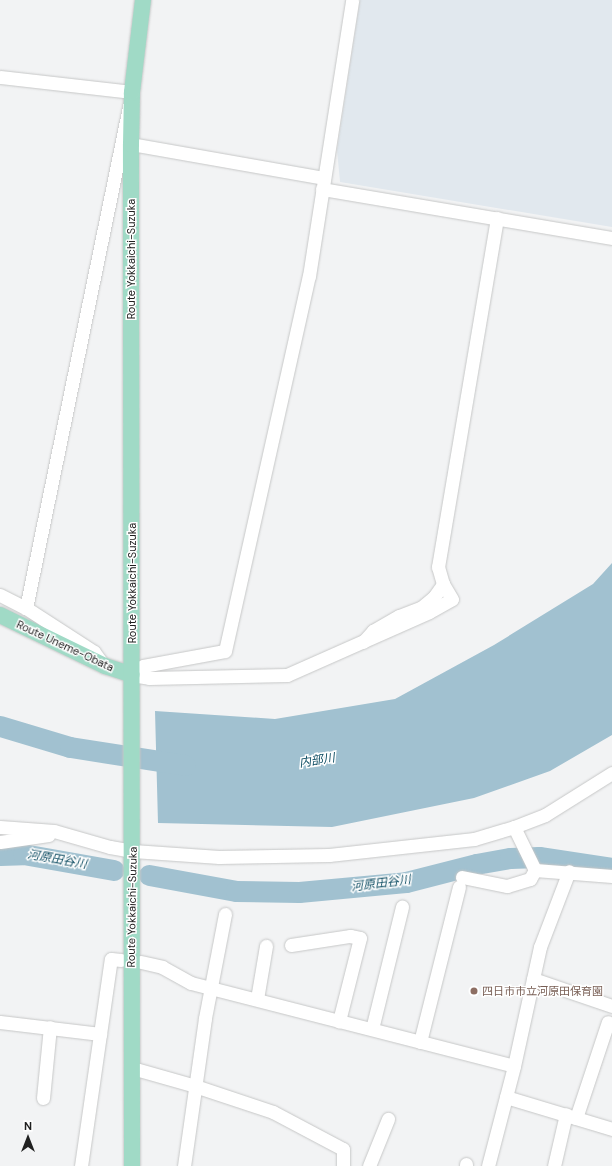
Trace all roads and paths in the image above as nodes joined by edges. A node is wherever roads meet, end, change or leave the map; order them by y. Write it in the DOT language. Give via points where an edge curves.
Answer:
graph roads {
  1 [pos="143,0"];
  2 [pos="352,0"];
  3 [pos="0,77"];
  4 [pos="132,92"];
  5 [pos="131,144"];
  6 [pos="323,183"];
  7 [pos="497,218"];
  8 [pos="612,238"];
  9 [pos="0,595"];
  10 [pos="26,608"];
  11 [pos="0,615"];
  12 [pos="105,666"];
  13 [pos="132,675"];
  14 [pos="612,773"];
  15 [pos="514,827"];
  16 [pos="0,828"];
  17 [pos="54,831"];
  18 [pos="0,842"];
  19 [pos="133,845"];
  20 [pos="533,866"];
  21 [pos="568,871"];
  22 [pos="612,876"];
  23 [pos="402,907"];
  24 [pos="225,914"];
  25 [pos="291,945"];
  26 [pos="266,946"];
  27 [pos="121,960"];
  28 [pos="141,962"];
  29 [pos="533,979"];
  30 [pos="210,987"];
  31 [pos="257,999"];
  32 [pos="612,1006"];
  33 [pos="339,1021"];
  34 [pos="0,1022"];
  35 [pos="608,1022"];
  36 [pos="50,1027"];
  37 [pos="372,1029"];
  38 [pos="100,1034"];
  39 [pos="420,1042"];
  40 [pos="514,1066"];
  41 [pos="132,1068"];
  42 [pos="195,1086"];
  43 [pos="506,1097"];
  44 [pos="42,1098"];
  45 [pos="571,1116"];
  46 [pos="388,1119"];
  47 [pos="612,1129"];
  48 [pos="81,1166"];
  49 [pos="132,1166"];
  50 [pos="184,1166"];
  51 [pos="343,1166"];
  52 [pos="369,1166"];
  53 [pos="488,1166"];
  54 [pos="554,1166"];
  1 -- 4 [label="main road, Route Yokkaichi-Suzuka"];
  2 -- 6 [label="street"];
  3 -- 4 [label="street"];
  4 -- 5 [label="main road, Route Yokkaichi-Suzuka"];
  4 -- 10 [label="street"];
  5 -- 6 [label="street"];
  5 -- 13 [label="main road, Route Yokkaichi-Suzuka"];
  6 -- 7 [label="street"];
  6 -- 13 [label="street" via="300,320 225,651 143,666"];
  7 -- 8 [label="street"];
  7 -- 13 [label="street" via="438,567 442,584 434,597 422,607 399,616 373,631 363,642 286,675 149,678"];
  9 -- 10 [label="street"];
  10 -- 12 [label="street" via="94,652"];
  11 -- 12 [label="main road, Route Uneme-Obata"];
  12 -- 13 [label="main road, Route Uneme-Obata"];
  13 -- 19 [label="main road, Route Yokkaichi-Suzuka"];
  14 -- 15 [label="street" via="545,815"];
  15 -- 19 [label="street" via="474,838 329,855 219,857"];
  15 -- 20 [label="street"];
  16 -- 17 [label="street"];
  17 -- 18 [label="street" via="47,837"];
  17 -- 19 [label="street" via="110,848"];
  19 -- 41 [label="main road, Route Yokkaichi-Suzuka"];
  20 -- 21 [label="street"];
  20 -- 39 [label="street" via="530,879 507,886 460,882"];
  21 -- 22 [label="street"];
  21 -- 29 [label="street" via="540,947"];
  23 -- 37 [label="street"];
  24 -- 30 [label="street"];
  25 -- 33 [label="street" via="350,936 360,938"];
  26 -- 31 [label="street"];
  27 -- 38 [label="street" via="111,960"];
  28 -- 30 [label="street" via="162,967 192,983"];
  29 -- 32 [label="street"];
  29 -- 40 [label="street"];
  30 -- 31 [label="street"];
  30 -- 42 [label="street"];
  31 -- 33 [label="street"];
  33 -- 37 [label="street"];
  34 -- 36 [label="street"];
  35 -- 45 [label="street"];
  36 -- 38 [label="street"];
  36 -- 44 [label="street"];
  37 -- 39 [label="street"];
  38 -- 48 [label="street"];
  39 -- 40 [label="street"];
  40 -- 43 [label="street"];
  41 -- 42 [label="street"];
  41 -- 49 [label="main road, Route Yokkaichi-Suzuka"];
  42 -- 50 [label="street"];
  42 -- 51 [label="street" via="273,1112 343,1149"];
  43 -- 45 [label="street"];
  43 -- 53 [label="street"];
  45 -- 47 [label="street"];
  45 -- 54 [label="street"];
  46 -- 52 [label="street"];
}
